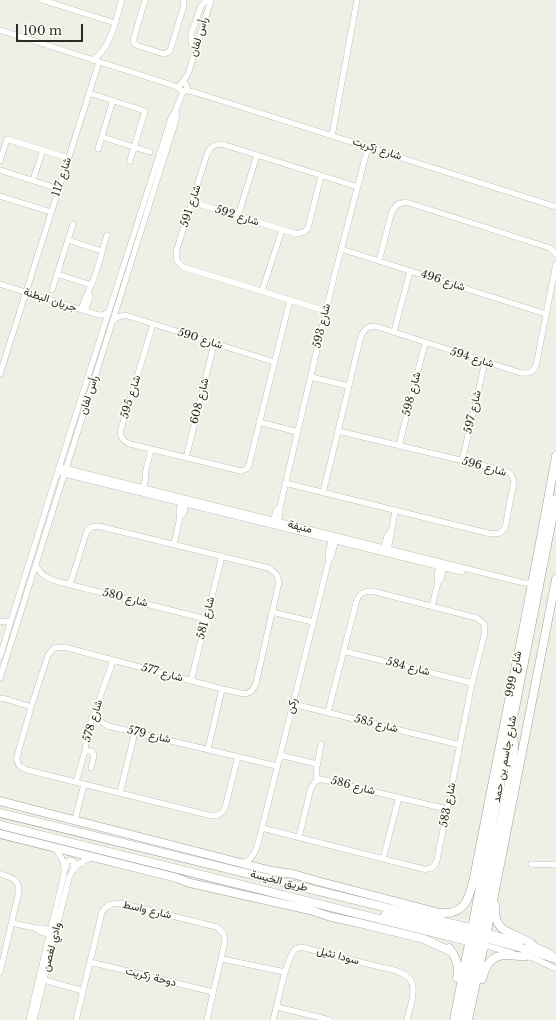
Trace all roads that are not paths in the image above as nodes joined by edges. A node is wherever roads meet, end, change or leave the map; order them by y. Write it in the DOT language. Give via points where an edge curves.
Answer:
graph roads {
  1 [pos="42,0"];
  2 [pos="122,0"];
  3 [pos="145,0"];
  4 [pos="183,0"];
  5 [pos="207,0"];
  6 [pos="210,0"];
  7 [pos="357,0"];
  8 [pos="115,23"];
  9 [pos="0,30"];
  10 [pos="195,48"];
  11 [pos="96,61"];
  12 [pos="183,87"];
  13 [pos="89,93"];
  14 [pos="113,100"];
  15 [pos="175,112"];
  16 [pos="102,136"];
  17 [pos="332,136"];
  18 [pos="135,147"];
  19 [pos="368,147"];
  20 [pos="98,149"];
  21 [pos="43,150"];
  22 [pos="150,152"];
  23 [pos="257,156"];
  24 [pos="68,158"];
  25 [pos="0,161"];
  26 [pos="130,161"];
  27 [pos="0,170"];
  28 [pos="321,176"];
  29 [pos="33,180"];
  30 [pos="358,187"];
  31 [pos="59,189"];
  32 [pos="1,199"];
  33 [pos="192,202"];
  34 [pos="556,207"];
  35 [pos="51,212"];
  36 [pos="238,216"];
  37 [pos="73,224"];
  38 [pos="282,230"];
  39 [pos="107,235"];
  40 [pos="68,240"];
  41 [pos="341,249"];
  42 [pos="102,250"];
  43 [pos="556,254"];
  44 [pos="379,261"];
  45 [pos="556,264"];
  46 [pos="410,271"];
  47 [pos="57,274"];
  48 [pos="0,284"];
  49 [pos="91,285"];
  50 [pos="52,290"];
  51 [pos="262,291"];
  52 [pos="26,292"];
  53 [pos="290,300"];
  54 [pos="119,304"];
  55 [pos="83,310"];
  56 [pos="326,311"];
  57 [pos="109,312"];
  58 [pos="546,314"];
  59 [pos="99,315"];
  60 [pos="125,316"];
  61 [pos="114,320"];
  62 [pos="105,323"];
  63 [pos="153,324"];
  64 [pos="394,332"];
  65 [pos="102,337"];
  66 [pos="108,339"];
  67 [pos="425,343"];
  68 [pos="214,344"];
  69 [pos="274,362"];
  70 [pos="485,362"];
  71 [pos="0,373"];
  72 [pos="311,377"];
  73 [pos="348,386"];
  74 [pos="260,422"];
  75 [pos="338,430"];
  76 [pos="298,432"];
  77 [pos="399,446"];
  78 [pos="151,449"];
  79 [pos="556,456"];
  80 [pos="186,458"];
  81 [pos="462,461"];
  82 [pos="57,469"];
  83 [pos="64,472"];
  84 [pos="285,483"];
  85 [pos="141,490"];
  86 [pos="323,493"];
  87 [pos="556,499"];
  88 [pos="183,503"];
  89 [pos="395,511"];
  90 [pos="275,523"];
  91 [pos="549,535"];
  92 [pos="334,538"];
  93 [pos="174,544"];
  94 [pos="540,544"];
  95 [pos="385,551"];
  96 [pos="222,556"];
  97 [pos="36,564"];
  98 [pos="442,565"];
  99 [pos="44,576"];
  100 [pos="556,579"];
  101 [pos="533,580"];
  102 [pos="30,583"];
  103 [pos="70,584"];
  104 [pos="531,592"];
  105 [pos="432,606"];
  106 [pos="272,612"];
  107 [pos="525,618"];
  108 [pos="206,619"];
  109 [pos="11,620"];
  110 [pos="2,622"];
  111 [pos="313,622"];
  112 [pos="530,629"];
  113 [pos="8,630"];
  114 [pos="343,651"];
  115 [pos="0,657"];
  116 [pos="113,661"];
  117 [pos="0,678"];
  118 [pos="191,681"];
  119 [pos="472,683"];
  120 [pos="222,689"];
  121 [pos="1,697"];
  122 [pos="292,704"];
  123 [pos="31,708"];
  124 [pos="328,712"];
  125 [pos="94,715"];
  126 [pos="512,726"];
  127 [pos="135,732"];
  128 [pos="321,744"];
  129 [pos="460,745"];
  130 [pos="208,749"];
  131 [pos="85,751"];
  132 [pos="280,755"];
  133 [pos="238,757"];
  134 [pos="317,764"];
  135 [pos="277,766"];
  136 [pos="91,768"];
  137 [pos="317,780"];
  138 [pos="76,782"];
  139 [pos="84,784"];
  140 [pos="120,793"];
  141 [pos="490,796"];
  142 [pos="399,797"];
  143 [pos="0,801"];
  144 [pos="17,806"];
  145 [pos="447,809"];
  146 [pos="0,813"];
  147 [pos="494,816"];
  148 [pos="75,820"];
  149 [pos="46,824"];
  150 [pos="0,826"];
  151 [pos="262,828"];
  152 [pos="0,834"];
  153 [pos="299,837"];
  154 [pos="28,841"];
  155 [pos="52,846"];
  156 [pos="255,852"];
  157 [pos="94,857"];
  158 [pos="219,857"];
  159 [pos="383,859"];
  160 [pos="201,862"];
  161 [pos="242,864"];
  162 [pos="531,864"];
  163 [pos="556,865"];
  164 [pos="261,869"];
  165 [pos="281,873"];
  166 [pos="0,874"];
  167 [pos="64,874"];
  168 [pos="70,874"];
  169 [pos="177,878"];
  170 [pos="212,878"];
  171 [pos="482,878"];
  172 [pos="310,889"];
  173 [pos="494,892"];
  174 [pos="457,911"];
  175 [pos="356,913"];
  176 [pos="432,919"];
  177 [pos="12,923"];
  178 [pos="415,928"];
  179 [pos="53,933"];
  180 [pos="478,937"];
  181 [pos="532,944"];
  182 [pos="452,952"];
  183 [pos="526,956"];
  184 [pos="556,958"];
  185 [pos="222,959"];
  186 [pos="90,962"];
  187 [pos="556,969"];
  188 [pos="0,972"];
  189 [pos="285,972"];
  190 [pos="41,981"];
  191 [pos="83,991"];
  192 [pos="213,992"];
  193 [pos="472,999"];
  194 [pos="457,1000"];
  195 [pos="276,1007"];
  196 [pos="29,1020"];
  197 [pos="34,1020"];
  198 [pos="76,1020"];
  199 [pos="206,1020"];
  200 [pos="273,1020"];
  201 [pos="330,1020"];
  202 [pos="407,1020"];
  203 [pos="454,1020"];
  204 [pos="462,1020"];
  205 [pos="468,1020"];
  1 -- 8 [label="street"];
  2 -- 8 [label="street"];
  3 -- 4 [label="street" via="133,41 136,45 164,54 170,51 184,5"];
  5 -- 10 [label="street" via="201,6 191,34 191,42"];
  6 -- 10 [label="street, رأس لفان"];
  7 -- 17 [label="street"];
  8 -- 11 [label="street" via="108,43"];
  9 -- 11 [label="street, شارع زكريت"];
  10 -- 12 [label="street, رأس لفان"];
  11 -- 12 [label="street, شارع زكريت"];
  11 -- 13 [label="street, شارع 117"];
  12 -- 15 [label="street, رأس لفان"];
  12 -- 17 [label="street, شارع زكريت"];
  13 -- 14 [label="street"];
  13 -- 24 [label="street, شارع 117"];
  14 -- 16 [label="street"];
  14 -- 18 [label="street" via="145,112"];
  15 -- 54 [label="street, رأس لفان" via="176,120"];
  15 -- 57 [label="street, رأس لفان" via="170,118"];
  16 -- 18 [label="street"];
  16 -- 20 [label="street"];
  17 -- 19 [label="street, شارع زكريت"];
  18 -- 22 [label="street"];
  18 -- 26 [label="street"];
  19 -- 30 [label="street, شارع 593"];
  19 -- 34 [label="street, شارع زكريت"];
  21 -- 24 [label="street"];
  21 -- 25 [label="street" via="7,139"];
  21 -- 29 [label="street"];
  23 -- 28 [label="street, شارع 591"];
  23 -- 33 [label="street, شارع 591" via="221,144 211,148"];
  23 -- 36 [label="street"];
  24 -- 31 [label="street, شارع 117"];
  27 -- 29 [label="street"];
  28 -- 30 [label="street, شارع 591"];
  28 -- 38 [label="street, شارع 592" via="306,230 302,234"];
  29 -- 31 [label="street"];
  30 -- 41 [label="street, شارع 593"];
  31 -- 35 [label="street, شارع 117"];
  32 -- 35 [label="street"];
  33 -- 36 [label="street, شارع 592"];
  33 -- 51 [label="street, شارع 591" via="176,252 178,264"];
  35 -- 52 [label="street, شارع 117"];
  36 -- 38 [label="street, شارع 592"];
  37 -- 40 [label="street"];
  38 -- 51 [label="street"];
  39 -- 42 [label="street"];
  40 -- 42 [label="street"];
  40 -- 47 [label="street"];
  41 -- 44 [label="street, شارع 496"];
  41 -- 56 [label="street, شارع 593"];
  42 -- 49 [label="street"];
  43 -- 44 [label="street" via="550,248 406,202 398,204 392,210"];
  44 -- 46 [label="street, شارع 496"];
  45 -- 58 [label="street, شارع 594"];
  46 -- 58 [label="street, شارع 496"];
  46 -- 64 [label="street"];
  47 -- 49 [label="street"];
  47 -- 50 [label="street"];
  48 -- 52 [label="street, جريان البطنة"];
  49 -- 55 [label="street" via="88,293 90,296"];
  51 -- 53 [label="street, شارع 591"];
  52 -- 55 [label="street, جريان البطنة"];
  52 -- 71 [label="street, شارع 117"];
  53 -- 56 [label="street, شارع 591"];
  53 -- 69 [label="street, شارع 595"];
  54 -- 60 [label="street"];
  54 -- 61 [label="street, رأس لفان"];
  55 -- 59 [label="street, جريان البطنة"];
  56 -- 72 [label="street, شارع 593"];
  57 -- 59 [label="street"];
  57 -- 62 [label="street, رأس لفان"];
  58 -- 70 [label="street, شارع 594" via="536,366 532,371 521,373"];
  59 -- 62 [label="street"];
  60 -- 61 [label="street" via="119,316"];
  60 -- 63 [label="street, شارع 590"];
  61 -- 66 [label="street, رأس لفان"];
  62 -- 65 [label="street, رأس لفان"];
  63 -- 68 [label="street, شارع 590"];
  63 -- 78 [label="street, شارع 595" via="120,432 125,442"];
  64 -- 67 [label="street, شارع 594"];
  64 -- 73 [label="street, شارع 594" via="373,326 364,331"];
  65 -- 66 [label="street"];
  65 -- 82 [label="street, رأس لفان"];
  66 -- 83 [label="street, رأس لفان"];
  67 -- 70 [label="street, شارع 594"];
  67 -- 77 [label="street, شارع 598"];
  68 -- 69 [label="street, شارع 590"];
  68 -- 80 [label="street, شارع 608"];
  69 -- 74 [label="street, شارع 595"];
  70 -- 81 [label="street, شارع 597"];
  72 -- 73 [label="street"];
  72 -- 76 [label="street, شارع 593"];
  73 -- 75 [label="street, شارع 594"];
  74 -- 76 [label="street"];
  74 -- 80 [label="street, شارع 595" via="249,465 244,471"];
  75 -- 77 [label="street, شارع 596"];
  75 -- 86 [label="street, شارع 594"];
  76 -- 84 [label="street, شارع 593"];
  77 -- 81 [label="street, شارع 596"];
  78 -- 80 [label="street, شارع 595"];
  78 -- 85 [label="street" via="142,477"];
  79 -- 94 [label="main road, شارع 999"];
  81 -- 89 [label="street, شارع 596" via="506,471 513,477 514,484 503,531 491,534"];
  82 -- 83 [label="street, منيفة"];
  82 -- 109 [label="street, رأس لفان"];
  83 -- 85 [label="street, منيفة"];
  83 -- 97 [label="street, رأس لفان"];
  84 -- 86 [label="street, شارع 596"];
  84 -- 90 [label="street, شارع 593"];
  85 -- 88 [label="street, منيفة"];
  85 -- 90 [label="street, منيفة"];
  86 -- 89 [label="street, شارع 596"];
  87 -- 91 [label="main road, شارع جاسم بن حمد"];
  88 -- 90 [label="street, منيفة"];
  88 -- 93 [label="street"];
  89 -- 95 [label="street"];
  90 -- 92 [label="street, منيفة"];
  91 -- 94 [label="main road"];
  91 -- 112 [label="main road, شارع جاسم بن حمد"];
  92 -- 95 [label="street, منيفة"];
  92 -- 111 [label="street, ركن"];
  93 -- 96 [label="street, شارع 577"];
  93 -- 103 [label="street, شارع 577" via="105,527 92,527 87,531"];
  94 -- 101 [label="main road, شارع 999"];
  95 -- 98 [label="street, منيفة"];
  96 -- 106 [label="street, شارع 577" via="269,568 275,572 279,582"];
  96 -- 108 [label="street, شارع 581"];
  97 -- 99 [label="street"];
  97 -- 102 [label="street, رأس لفان"];
  98 -- 101 [label="street, منيفة" via="524,583"];
  98 -- 104 [label="street, منيفة" via="524,587"];
  98 -- 105 [label="street"];
  99 -- 102 [label="street"];
  99 -- 103 [label="street, شارع 580"];
  100 -- 173 [label="main road, شارع جاسم بن حمد"];
  101 -- 104 [label="main road, شارع 999"];
  102 -- 117 [label="street, رأس لفان"];
  103 -- 108 [label="street, شارع 580"];
  104 -- 107 [label="main road, شارع 999"];
  105 -- 114 [label="street, شارع 583" via="372,591 362,593 356,600"];
  105 -- 119 [label="street, شارع 583" via="477,618 484,624 485,632"];
  106 -- 111 [label="street"];
  106 -- 120 [label="street, شارع 577" via="253,689 245,694"];
  107 -- 112 [label="main road"];
  107 -- 141 [label="main road, شارع 999"];
  108 -- 118 [label="street, شارع 581"];
  109 -- 110 [label="street"];
  109 -- 113 [label="street, رأس لفان"];
  110 -- 113 [label="street"];
  111 -- 122 [label="street, ركن"];
  112 -- 126 [label="main road, شارع جاسم بن حمد"];
  113 -- 115 [label="street, رأس لفان"];
  114 -- 119 [label="street, شارع 584"];
  114 -- 124 [label="street, شارع 583"];
  116 -- 118 [label="street, شارع 577"];
  116 -- 123 [label="street, شارع 577" via="64,647 54,648 48,656"];
  116 -- 125 [label="street, شارع 578"];
  118 -- 120 [label="street, شارع 577"];
  119 -- 129 [label="street, شارع 583"];
  120 -- 130 [label="street"];
  121 -- 123 [label="street"];
  122 -- 124 [label="street, شارع 585"];
  122 -- 132 [label="street, ركن"];
  123 -- 138 [label="street, شارع 577" via="17,757 18,764 27,770"];
  124 -- 129 [label="street, شارع 585"];
  125 -- 127 [label="street, شارع 579" via="106,724"];
  125 -- 131 [label="street, شارع 578" via="87,733"];
  126 -- 147 [label="main road, شارع جاسم بن حمد"];
  126 -- 180 [label="main road" via="513,763"];
  127 -- 130 [label="street, شارع 579"];
  127 -- 140 [label="street"];
  128 -- 134 [label="street"];
  129 -- 145 [label="street, شارع 583"];
  130 -- 133 [label="street, شارع 579"];
  131 -- 136 [label="street" via="94,754"];
  131 -- 138 [label="street, شارع 578"];
  132 -- 134 [label="street"];
  132 -- 135 [label="street, ركن"];
  133 -- 135 [label="street, شارع 579"];
  133 -- 140 [label="street, شارع 577" via="225,808 216,816"];
  134 -- 137 [label="street"];
  135 -- 151 [label="street, ركن"];
  137 -- 142 [label="street, شارع 586" via="324,779"];
  137 -- 153 [label="street, شارع 586" via="311,788"];
  138 -- 139 [label="street, شارع 577"];
  139 -- 140 [label="street, شارع 577"];
  139 -- 148 [label="street"];
  141 -- 147 [label="main road"];
  141 -- 174 [label="main road, شارع 999" via="470,894 466,903"];
  142 -- 145 [label="street, شارع 586"];
  142 -- 159 [label="street"];
  143 -- 144 [label="main road, طريق الخيسة"];
  144 -- 148 [label="main road, طريق الخيسة"];
  144 -- 149 [label="main road"];
  145 -- 159 [label="street, شارع 583" via="437,860 432,868 423,869"];
  146 -- 149 [label="main road, طريق الخيسة"];
  147 -- 171 [label="main road, شارع جاسم بن حمد"];
  148 -- 158 [label="main road, طريق الخيسة"];
  149 -- 160 [label="main road, طريق الخيسة"];
  150 -- 154 [label="main road"];
  150 -- 170 [label="main road, طريق الخيسة"];
  151 -- 153 [label="street, شارع 583"];
  151 -- 156 [label="street, ركن"];
  152 -- 154 [label="main road, طريق الخيسة"];
  153 -- 159 [label="street, شارع 583"];
  154 -- 155 [label="main road, طريق الخيسة"];
  155 -- 157 [label="main road, طريق الخيسة"];
  155 -- 167 [label="street, وادي لغصن" via="62,859"];
  156 -- 161 [label="street" via="252,858"];
  156 -- 164 [label="street" via="256,863"];
  157 -- 168 [label="street" via="80,862"];
  157 -- 169 [label="main road, طريق الخيسة"];
  158 -- 160 [label="main road"];
  158 -- 161 [label="main road, طريق الخيسة"];
  160 -- 172 [label="main road, طريق الخيسة"];
  161 -- 164 [label="main road, طريق الخيسة"];
  162 -- 163 [label="street"];
  164 -- 165 [label="main road, طريق الخيسة"];
  165 -- 172 [label="main road"];
  165 -- 174 [label="main road, طريق الخيسة" via="298,875 440,913"];
  166 -- 177 [label="street" via="14,879 19,888"];
  167 -- 168 [label="street, وادي لغصن" via="66,862 71,860 74,864"];
  167 -- 179 [label="street, وادي لغصن"];
  168 -- 179 [label="street, وادي لغصن"];
  169 -- 170 [label="main road"];
  169 -- 182 [label="main road, طريق الخيسة" via="424,939"];
  170 -- 175 [label="main road, طريق الخيسة"];
  171 -- 176 [label="main road" via="471,906 466,911 451,918"];
  171 -- 180 [label="main road, شارع جاسم بن حمد"];
  172 -- 176 [label="main road, طريق الخيسة"];
  173 -- 180 [label="main road, شارع جاسم بن حمد"];
  173 -- 181 [label="main road" via="496,916 500,926 506,932"];
  175 -- 178 [label="main road, طريق الخيسة"];
  175 -- 180 [label="main road" via="399,917"];
  176 -- 180 [label="main road, طريق الخيسة"];
  177 -- 179 [label="street"];
  177 -- 188 [label="street"];
  178 -- 180 [label="main road, طريق الخيسة"];
  178 -- 182 [label="main road" via="440,940"];
  179 -- 190 [label="street, وادي لغصن"];
  180 -- 181 [label="street, طريق الخيسة"];
  180 -- 183 [label="street, طريق الخيسة"];
  180 -- 184 [label="main road"];
  180 -- 193 [label="main road, شارع جاسم بن حمد"];
  180 -- 194 [label="main road, شارع جاسم بن حمد"];
  180 -- 204 [label="main road"];
  181 -- 184 [label="street, طريق الخيسة"];
  182 -- 194 [label="main road" via="458,965"];
  183 -- 187 [label="street, طريق الخيسة"];
  183 -- 193 [label="main road" via="502,956 492,960 485,968"];
  185 -- 186 [label="street, شارع واسط" via="225,937 217,927 115,903 102,912"];
  185 -- 189 [label="street"];
  185 -- 192 [label="street, شارع واسط"];
  186 -- 191 [label="street, شارع واسط"];
  186 -- 192 [label="street, دوحة زكريت"];
  189 -- 195 [label="street, سودا نثيل"];
  189 -- 202 [label="street, سودا نثيل" via="293,951 301,947 406,974 414,985"];
  190 -- 191 [label="street"];
  190 -- 196 [label="street, وادي لغصن"];
  190 -- 197 [label="street, وادي لغصن"];
  191 -- 198 [label="street, شارع واسط"];
  192 -- 199 [label="street, شارع واسط"];
  193 -- 205 [label="main road, شارع جاسم بن حمد"];
  194 -- 203 [label="main road, شارع جاسم بن حمد"];
  195 -- 200 [label="street, سودا نثيل"];
  195 -- 201 [label="street"];
}
